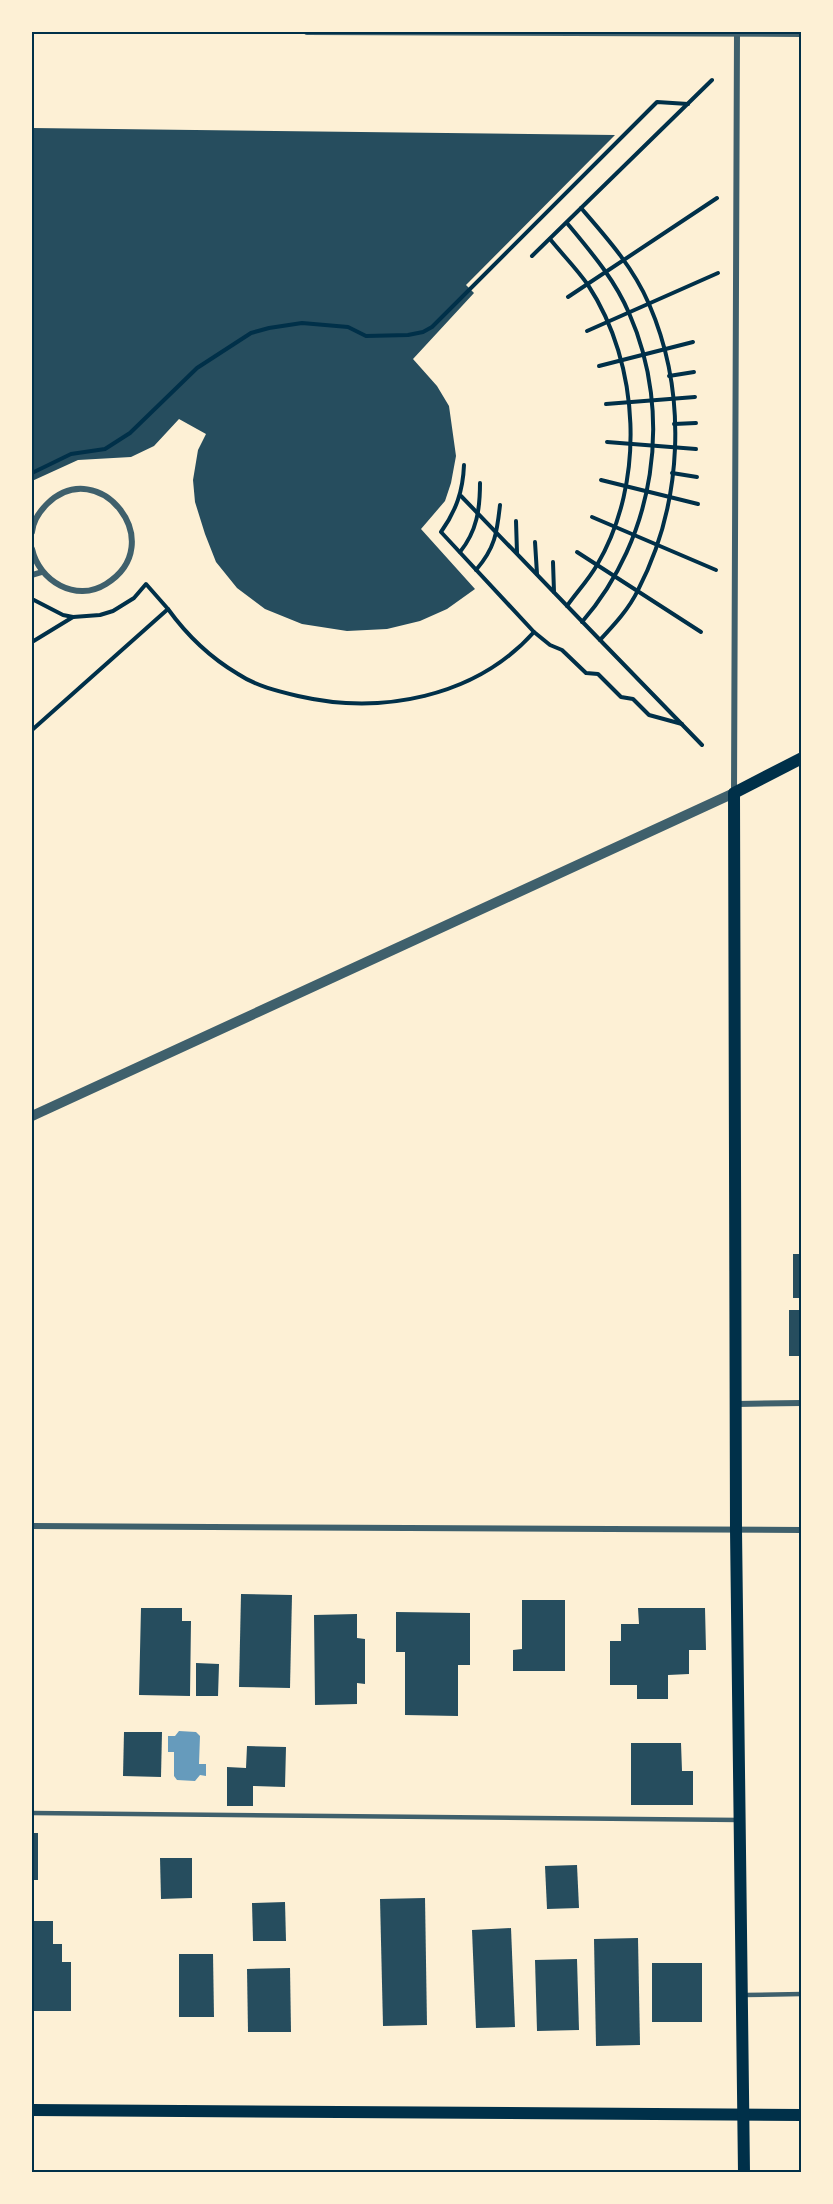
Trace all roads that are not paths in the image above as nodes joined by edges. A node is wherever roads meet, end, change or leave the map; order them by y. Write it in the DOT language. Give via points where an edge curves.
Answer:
graph roads {
  1 [pos="306,32"];
  2 [pos="737,34"];
  3 [pos="801,34"];
  4 [pos="32,532"];
  5 [pos="32,549"];
  6 [pos="42,572"];
  7 [pos="32,575"];
  8 [pos="801,758"];
  9 [pos="734,793"];
  10 [pos="32,1116"];
  11 [pos="801,1403"];
  12 [pos="736,1404"];
  13 [pos="32,1526"];
  14 [pos="736,1530"];
  15 [pos="801,1530"];
  16 [pos="32,1813"];
  17 [pos="740,1820"];
  18 [pos="801,1994"];
  19 [pos="742,1995"];
  20 [pos="32,2110"];
  21 [pos="743,2114"];
  22 [pos="801,2115"];
  23 [pos="744,2172"];
  1 -- 2 [label="street"];
  2 -- 3 [label="street"];
  2 -- 9 [label="street"];
  4 -- 6 [label="street" via="41,510 53,498 69,491 86,490 102,495 117,504 127,518 130,552 114,579 100,588 68,589 53,583"];
  5 -- 6 [label="street"];
  6 -- 7 [label="street"];
  8 -- 9 [label="main road"];
  9 -- 10 [label="street"];
  9 -- 12 [label="main road"];
  11 -- 12 [label="street"];
  12 -- 14 [label="main road"];
  13 -- 14 [label="street"];
  14 -- 15 [label="street"];
  14 -- 17 [label="main road"];
  16 -- 17 [label="lane"];
  17 -- 19 [label="main road"];
  18 -- 19 [label="lane"];
  19 -- 21 [label="main road"];
  20 -- 21 [label="main road"];
  21 -- 22 [label="main road"];
  21 -- 23 [label="main road"];
}
